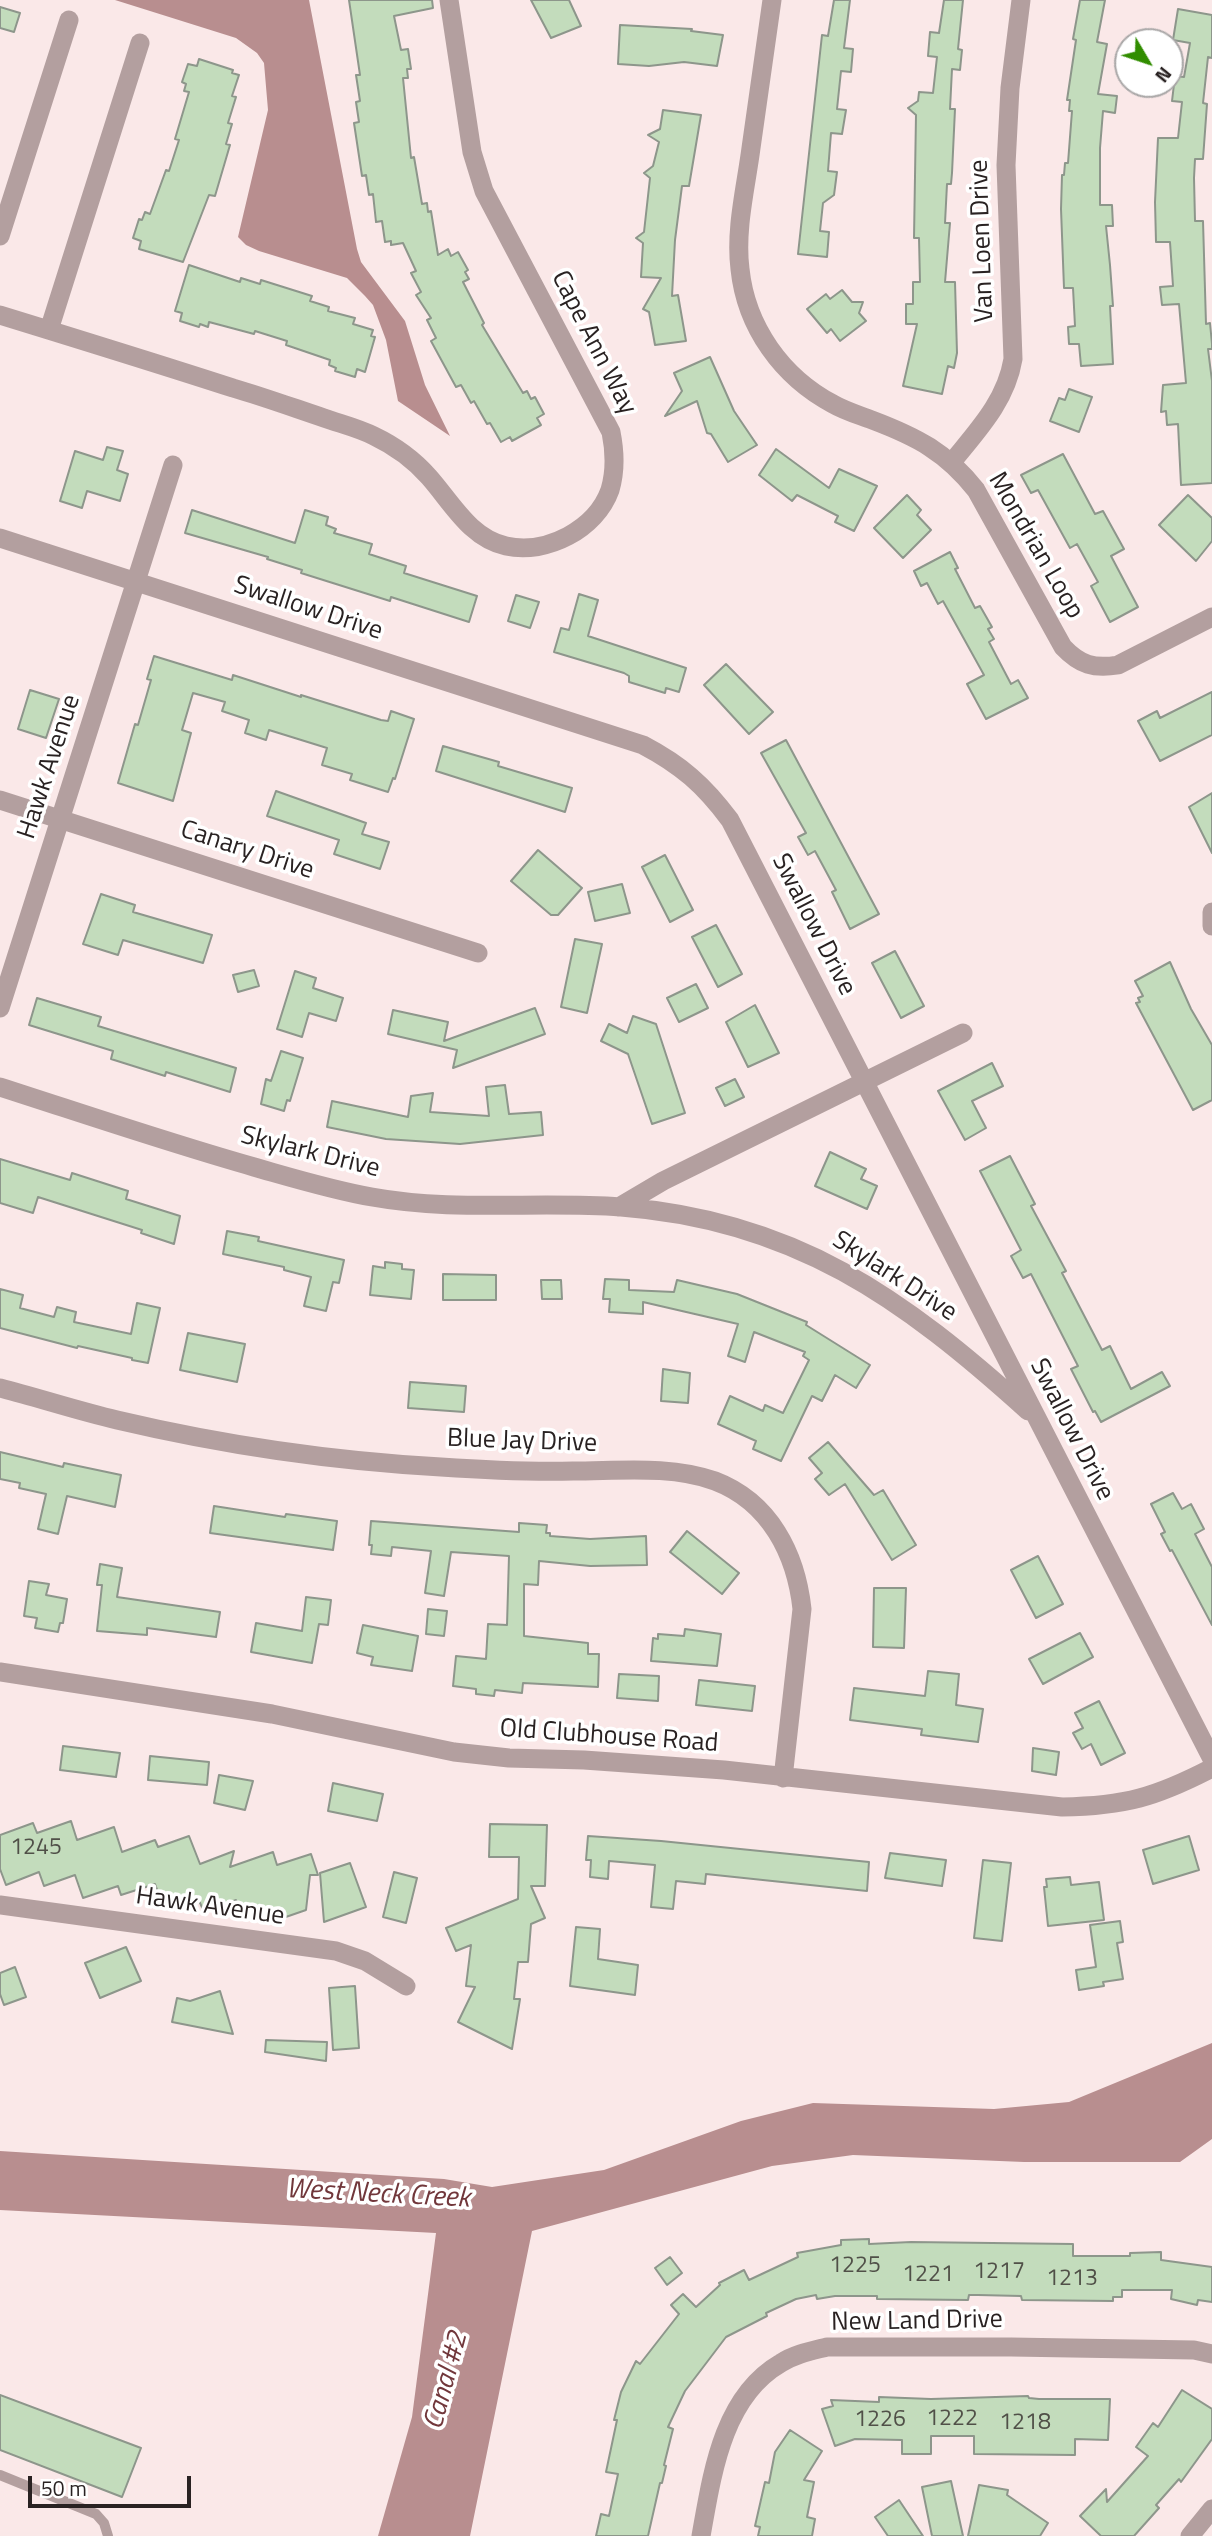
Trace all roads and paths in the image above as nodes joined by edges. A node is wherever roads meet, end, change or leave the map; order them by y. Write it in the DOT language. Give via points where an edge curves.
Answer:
graph roads {
  1 [pos="450,0"];
  2 [pos="772,0"];
  3 [pos="1021,0"];
  4 [pos="69,20"];
  5 [pos="140,43"];
  6 [pos="0,236"];
  7 [pos="0,315"];
  8 [pos="49,330"];
  9 [pos="952,462"];
  10 [pos="173,465"];
  11 [pos="0,538"];
  12 [pos="136,582"];
  13 [pos="1212,617"];
  14 [pos="0,800"];
  15 [pos="61,819"];
  16 [pos="1212,912"];
  17 [pos="1212,926"];
  18 [pos="478,953"];
  19 [pos="0,1008"];
  20 [pos="963,1033"];
  21 [pos="865,1082"];
  22 [pos="0,1087"];
  23 [pos="618,1207"];
  24 [pos="0,1388"];
  25 [pos="1036,1419"];
  26 [pos="0,1672"];
  27 [pos="1212,1759"];
  28 [pos="1212,1768"];
  29 [pos="783,1778"];
  30 [pos="0,1905"];
  31 [pos="406,1986"];
  32 [pos="1212,2354"];
  33 [pos="0,2474"];
  34 [pos="1212,2509"];
  35 [pos="108,2536"];
  36 [pos="701,2536"];
  37 [pos="1189,2536"];
  1 -- 8 [label="street, Cape Ann Way" via="472,152 484,191 611,432 615,466 610,490 586,524 550,544 506,546 467,524 414,461 371,434"];
  2 -- 9 [label="street, Mondrian Loop" via="740,224 740,268 753,320 786,369 809,389 834,405 931,446"];
  3 -- 9 [label="street, Van Loen Drive" via="1006,165 1013,359 1002,397"];
  4 -- 6 [label="street"];
  5 -- 8 [label="street"];
  7 -- 8 [label="street, Cape Ann Way"];
  9 -- 13 [label="street, Mondrian Loop" via="976,490 1063,647 1087,666 1118,665"];
  10 -- 12 [label="street, Hawk Avenue"];
  11 -- 12 [label="street, Swallow Drive"];
  12 -- 15 [label="street, Hawk Avenue"];
  12 -- 21 [label="street, Swallow Drive" via="643,745 670,759 712,795 730,820"];
  14 -- 15 [label="street, Canary Drive"];
  15 -- 18 [label="street, Canary Drive"];
  15 -- 19 [label="street, Hawk Avenue"];
  16 -- 17 [label="street"];
  20 -- 21 [label="street"];
  21 -- 23 [label="street"];
  21 -- 25 [label="street, Swallow Drive"];
  22 -- 23 [label="street, Skylark Drive" via="220,1157 373,1198 430,1204"];
  23 -- 25 [label="street, Skylark Drive" via="729,1224 825,1261 917,1319 976,1364"];
  24 -- 29 [label="street, Blue Jay Drive" via="117,1420 298,1452 439,1467 662,1471 716,1481 761,1511 791,1556 799,1582 802,1609"];
  25 -- 27 [label="street, Swallow Drive"];
  26 -- 29 [label="street, Old Clubhouse Road" via="272,1714 454,1752"];
  28 -- 29 [label="street, Old Clubhouse Road" via="1146,1798 1062,1807"];
  30 -- 31 [label="street, Hawk Avenue" via="336,1951 365,1961"];
  32 -- 36 [label="street, New Land Drive" via="985,2347 827,2347 798,2354 760,2378 735,2410 720,2449"];
  33 -- 35 [label="lane" via="96,2514"];
  34 -- 37 [label="street"];
}
